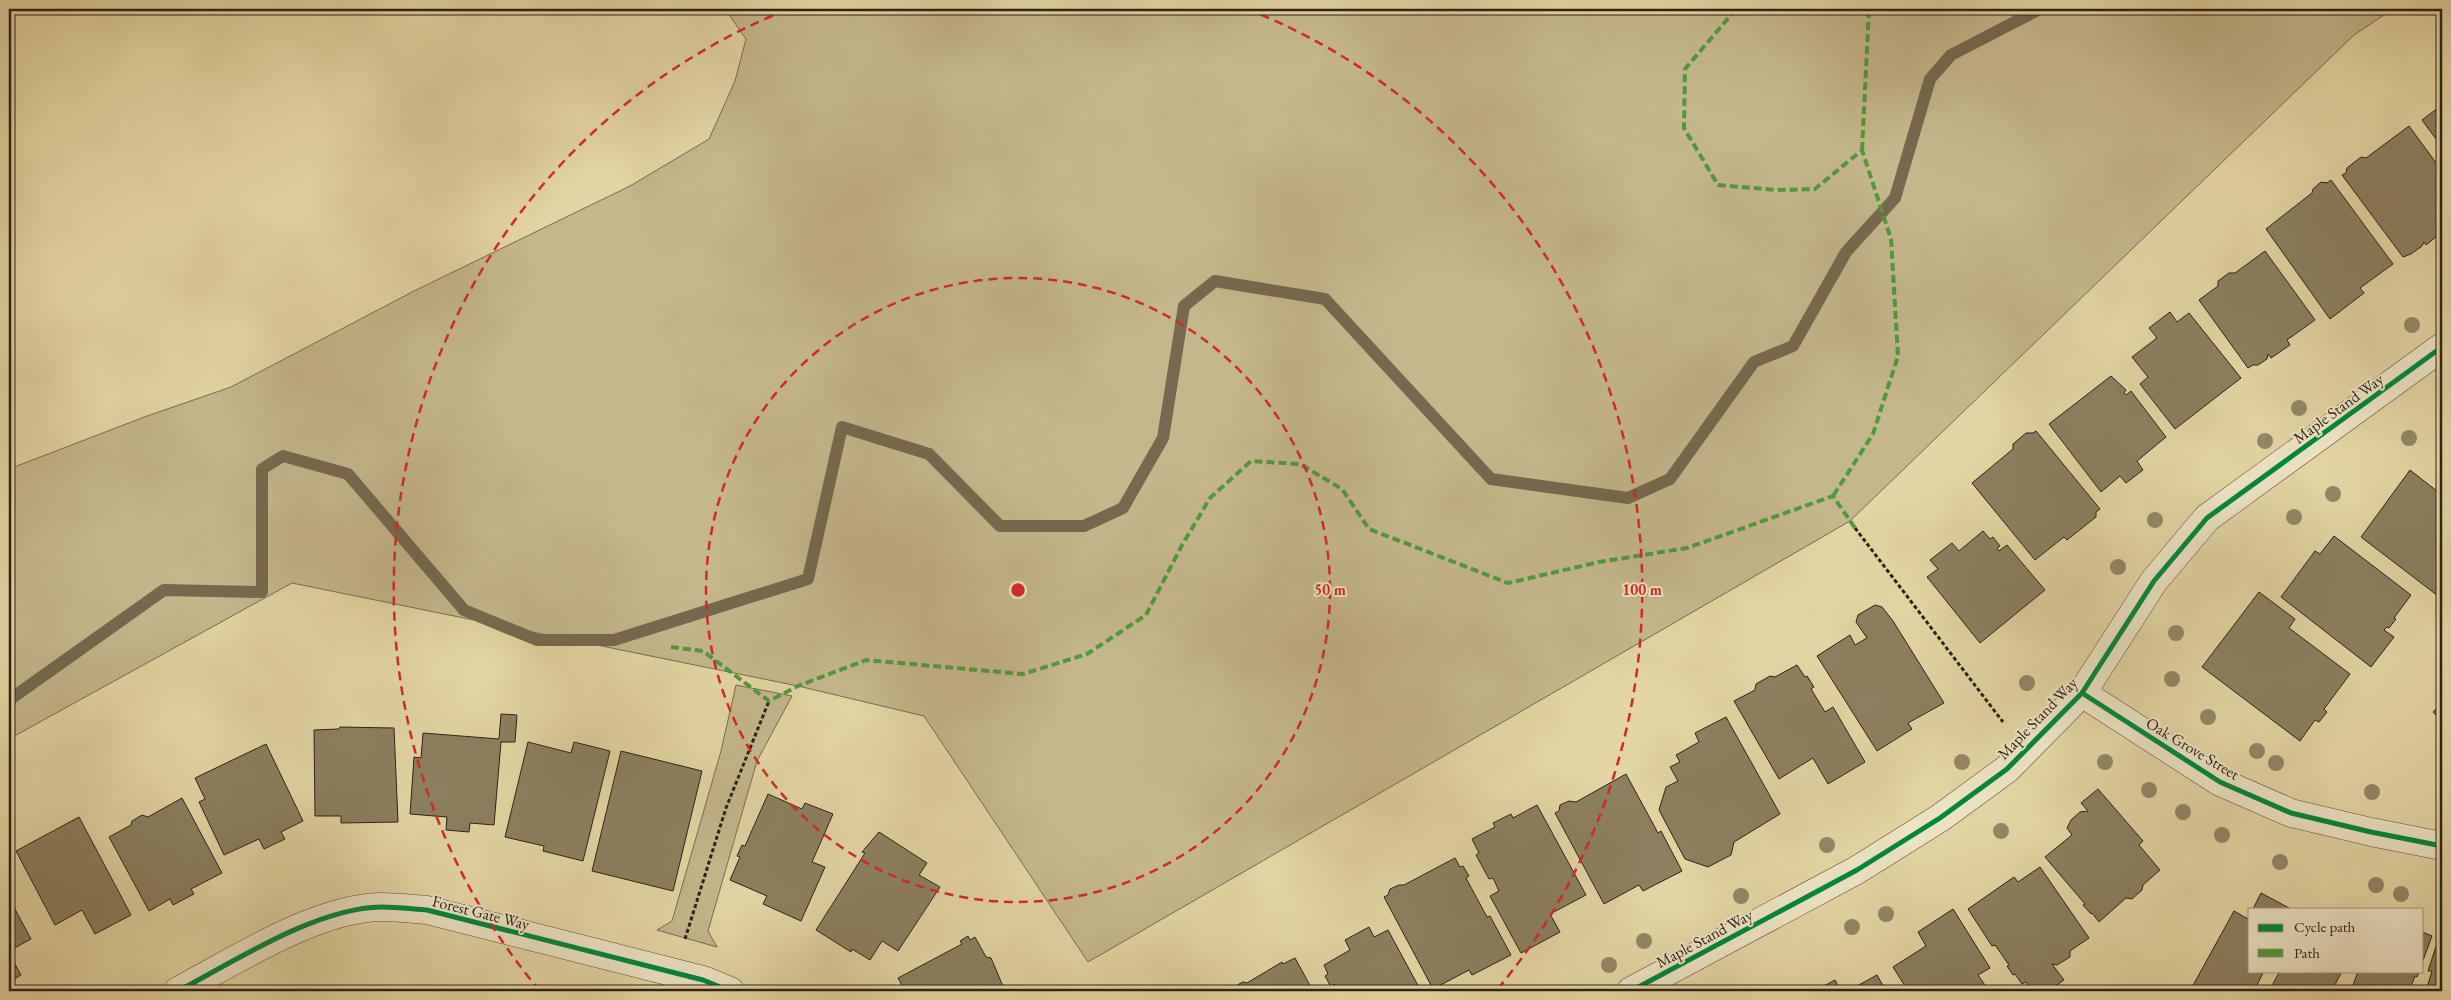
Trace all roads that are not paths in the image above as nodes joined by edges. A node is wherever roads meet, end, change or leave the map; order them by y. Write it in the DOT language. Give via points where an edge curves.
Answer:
graph roads {
  1 [pos="2442,347"];
  2 [pos="2082,693"];
  3 [pos="2442,846"];
  4 [pos="178,991"];
  5 [pos="730,991"];
  6 [pos="1630,991"];
  1 -- 2 [label="street, Maple Stand Way" via="2207,518 2154,581"];
  2 -- 3 [label="street, Oak Grove Street" via="2220,782 2291,813"];
  2 -- 6 [label="street, Maple Stand Way" via="2007,769 1940,818 1857,870"];
  4 -- 5 [label="street, Forest Gate Way" via="314,921 380,907 427,910 703,980"];
}
